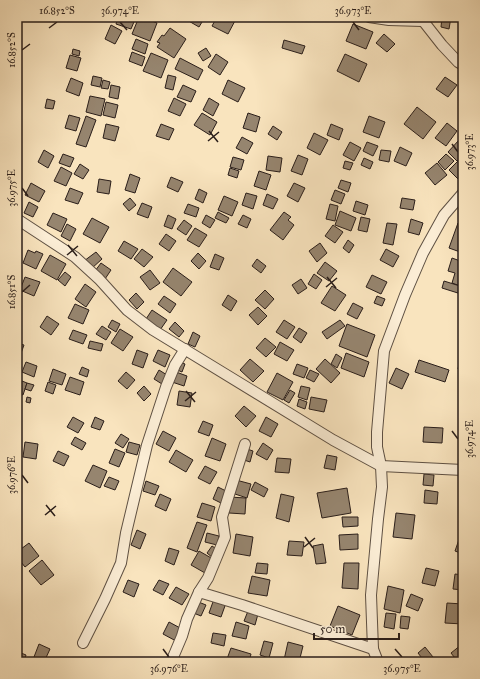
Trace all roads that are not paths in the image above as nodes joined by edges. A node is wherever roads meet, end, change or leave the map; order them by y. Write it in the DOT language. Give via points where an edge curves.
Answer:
graph roads {
  1 [pos="369,17"];
  2 [pos="421,19"];
  3 [pos="463,65"];
  4 [pos="463,193"];
  5 [pos="17,219"];
  6 [pos="185,349"];
  7 [pos="245,444"];
  8 [pos="381,466"];
  9 [pos="463,470"];
  10 [pos="199,592"];
  11 [pos="83,643"];
  12 [pos="373,649"];
  13 [pos="171,662"];
  14 [pos="378,662"];
  1 -- 2 [label="street" via="389,20"];
  2 -- 3 [label="street" via="442,45"];
  4 -- 8 [label="street" via="444,215 423,253 384,351 377,432"];
  5 -- 6 [label="street" via="75,257 128,310 153,330"];
  6 -- 8 [label="street" via="333,440"];
  6 -- 11 [label="street" via="166,387 147,445 121,563"];
  7 -- 10 [label="street" via="222,517 225,537 208,578"];
  8 -- 9 [label="street"];
  8 -- 12 [label="street" via="382,487 371,595"];
  10 -- 12 [label="street"];
  10 -- 13 [label="street"];
  12 -- 14 [label="street"];
}
